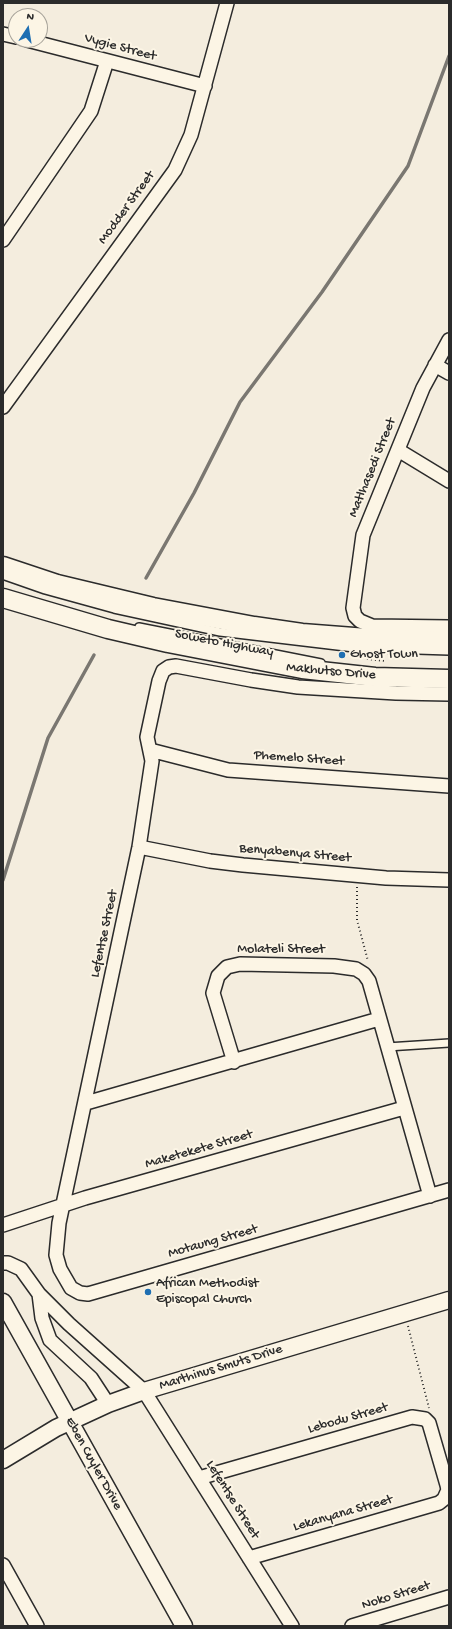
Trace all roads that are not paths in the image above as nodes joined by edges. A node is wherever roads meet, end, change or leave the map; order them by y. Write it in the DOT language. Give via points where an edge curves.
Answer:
graph roads {
  1 [pos="227,3"];
  2 [pos="48,46"];
  3 [pos="107,61"];
  4 [pos="205,86"];
  5 [pos="3,240"];
  6 [pos="449,340"];
  7 [pos="435,365"];
  8 [pos="449,373"];
  9 [pos="3,407"];
  10 [pos="398,450"];
  11 [pos="449,481"];
  12 [pos="3,566"];
  13 [pos="3,575"];
  14 [pos="24,596"];
  15 [pos="3,598"];
  16 [pos="86,614"];
  17 [pos="128,625"];
  18 [pos="449,627"];
  19 [pos="449,641"];
  20 [pos="449,651"];
  21 [pos="365,668"];
  22 [pos="164,670"];
  23 [pos="449,679"];
  24 [pos="449,694"];
  25 [pos="150,750"];
  26 [pos="449,786"];
  27 [pos="139,847"];
  28 [pos="449,880"];
  29 [pos="379,1020"];
  30 [pos="449,1044"];
  31 [pos="387,1047"];
  32 [pos="234,1062"];
  33 [pos="86,1103"];
  34 [pos="404,1108"];
  35 [pos="449,1190"];
  36 [pos="430,1196"];
  37 [pos="63,1205"];
  38 [pos="3,1225"];
  39 [pos="3,1263"];
  40 [pos="39,1294"];
  41 [pos="449,1300"];
  42 [pos="3,1302"];
  43 [pos="144,1391"];
  44 [pos="108,1404"];
  45 [pos="70,1422"];
  46 [pos="3,1460"];
  47 [pos="199,1478"];
  48 [pos="444,1499"];
  49 [pos="250,1558"];
  50 [pos="3,1565"];
  51 [pos="449,1597"];
  52 [pos="37,1626"];
  53 [pos="184,1626"];
  54 [pos="292,1626"];
  55 [pos="352,1626"];
  1 -- 4 [label="street, Modder Street"];
  2 -- 3 [label="street, Vygie Street"];
  3 -- 4 [label="street, Vygie Street"];
  3 -- 5 [label="street" via="92,111"];
  4 -- 9 [label="street, Modder Street" via="190,135 175,170"];
  6 -- 7 [label="street, Matlhasedi Street"];
  7 -- 8 [label="street"];
  7 -- 10 [label="street, Matlhasedi Street"];
  10 -- 11 [label="street"];
  10 -- 18 [label="street, Matlhasedi Street" via="361,542 353,605 355,616 372,626"];
  12 -- 19 [label="main road, Soweto Highway" via="57,584 153,608 254,626 302,633"];
  13 -- 20 [label="lane, Soweto Highway" via="45,590 114,609 220,632 354,648"];
  14 -- 16 [label="lane"];
  15 -- 23 [label="main road, Soweto Highway" via="108,629 302,670 375,677"];
  17 -- 21 [label="lane, Soweto Highway" via="329,664"];
  22 -- 24 [label="street, Makhutso Drive" via="176,666 298,687"];
  22 -- 25 [label="street, Lefentse Street" via="159,681 147,737"];
  25 -- 26 [label="street, Phemelo Street" via="228,770"];
  25 -- 27 [label="street, Lefentse Street" via="150,783"];
  27 -- 28 [label="street, Benyabenya Street" via="210,861 357,876"];
  27 -- 33 [label="street, Lefentse Street"];
  29 -- 31 [label="street"];
  29 -- 32 [label="street"];
  29 -- 32 [label="street, Molateli Street" via="369,982 364,974 356,969 334,966 240,964 227,967 218,976 213,993"];
  30 -- 31 [label="lane"];
  31 -- 34 [label="street"];
  32 -- 33 [label="street"];
  33 -- 37 [label="street, Lefentse Street"];
  34 -- 36 [label="street"];
  34 -- 37 [label="street, Maketekete Street"];
  35 -- 36 [label="street, Motaung Street"];
  36 -- 37 [label="street, Motaung Street" via="88,1294 71,1288 58,1262 56,1245"];
  37 -- 38 [label="street, Maketekete Street"];
  39 -- 40 [label="street, Lefentse Street" via="21,1269"];
  40 -- 43 [label="street, Lefentse Street"];
  40 -- 44 [label="street" via="42,1318 50,1340 91,1378"];
  41 -- 43 [label="street, Marthinus Smuts Drive"];
  42 -- 45 [label="street, Eben Cuyler Drive"];
  43 -- 44 [label="street, Marthinus Smuts Drive"];
  43 -- 47 [label="street, Lefentse Street"];
  44 -- 45 [label="street, Marthinus Smuts Drive"];
  45 -- 46 [label="street, Marthinus Smuts Drive"];
  45 -- 53 [label="street, Eben Cuyler Drive"];
  47 -- 48 [label="street, Lebodu Street" via="412,1417 425,1419 432,1431 448,1490"];
  47 -- 49 [label="street, Lefentse Street"];
  48 -- 49 [label="street, Lekanyana Street" via="423,1508"];
  49 -- 54 [label="street, Lefentse Street"];
  50 -- 52 [label="street"];
  51 -- 55 [label="street, Noko Street"];
}
